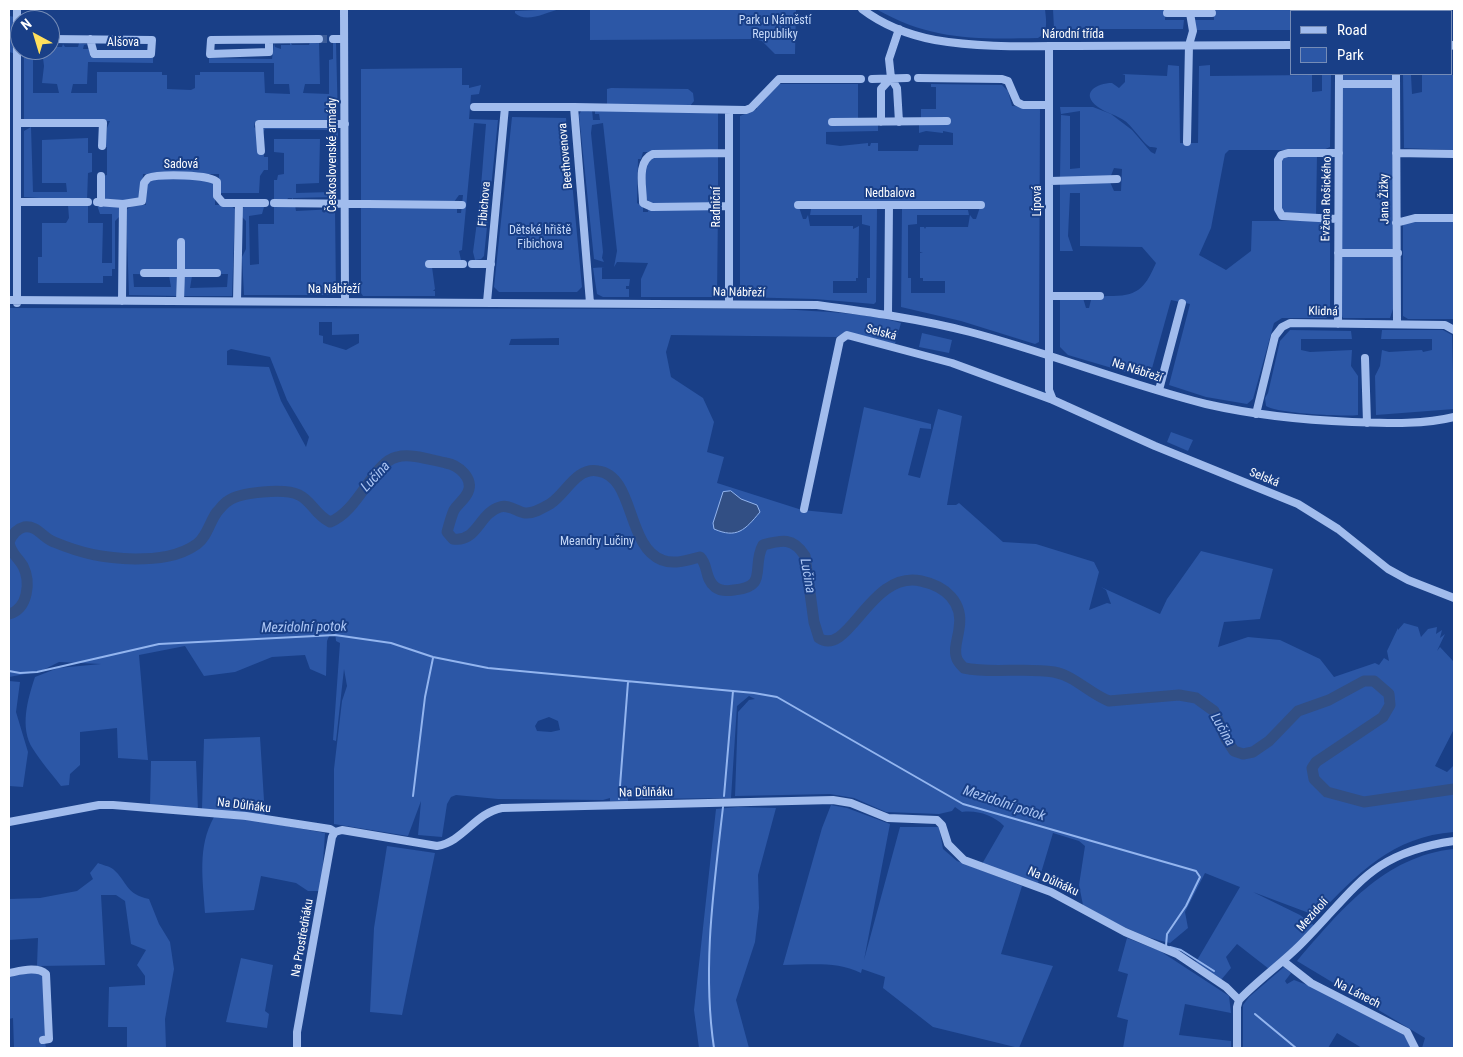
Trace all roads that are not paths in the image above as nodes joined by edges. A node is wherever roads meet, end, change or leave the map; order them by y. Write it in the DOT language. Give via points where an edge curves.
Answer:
graph roads {
  1 [pos="344,9"];
  2 [pos="862,9"];
  3 [pos="1167,13"];
  4 [pos="1190,13"];
  5 [pos="1212,13"];
  6 [pos="899,29"];
  7 [pos="60,39"];
  8 [pos="90,39"];
  9 [pos="319,39"];
  10 [pos="333,39"];
  11 [pos="344,39"];
  12 [pos="269,40"];
  13 [pos="1189,45"];
  14 [pos="1290,45"];
  15 [pos="1049,46"];
  16 [pos="880,53"];
  17 [pos="890,54"];
  18 [pos="18,60"];
  19 [pos="1339,75"];
  20 [pos="1396,75"];
  21 [pos="18,78"];
  22 [pos="872,78"];
  23 [pos="891,78"];
  24 [pos="908,78"];
  25 [pos="918,78"];
  26 [pos="9,79"];
  27 [pos="861,79"];
  28 [pos="1339,84"];
  29 [pos="1396,84"];
  30 [pos="1049,105"];
  31 [pos="474,107"];
  32 [pos="505,107"];
  33 [pos="574,107"];
  34 [pos="729,110"];
  35 [pos="947,121"];
  36 [pos="832,122"];
  37 [pos="881,122"];
  38 [pos="899,122"];
  39 [pos="17,123"];
  40 [pos="345,124"];
  41 [pos="13,141"];
  42 [pos="1187,142"];
  43 [pos="102,146"];
  44 [pos="261,151"];
  45 [pos="1396,152"];
  46 [pos="729,153"];
  47 [pos="1339,153"];
  48 [pos="1454,154"];
  49 [pos="13,174"];
  50 [pos="101,176"];
  51 [pos="1117,179"];
  52 [pos="1050,181"];
  53 [pos="18,202"];
  54 [pos="88,202"];
  55 [pos="265,203"];
  56 [pos="274,203"];
  57 [pos="345,203"];
  58 [pos="123,204"];
  59 [pos="239,204"];
  60 [pos="462,205"];
  61 [pos="798,205"];
  62 [pos="889,205"];
  63 [pos="982,205"];
  64 [pos="728,206"];
  65 [pos="1454,218"];
  66 [pos="1337,219"];
  67 [pos="1396,223"];
  68 [pos="181,242"];
  69 [pos="1338,253"];
  70 [pos="1398,253"];
  71 [pos="429,264"];
  72 [pos="463,264"];
  73 [pos="472,264"];
  74 [pos="491,264"];
  75 [pos="144,273"];
  76 [pos="181,273"];
  77 [pos="217,273"];
  78 [pos="1050,296"];
  79 [pos="1100,296"];
  80 [pos="14,301"];
  81 [pos="122,301"];
  82 [pos="180,301"];
  83 [pos="237,301"];
  84 [pos="345,302"];
  85 [pos="487,302"];
  86 [pos="590,302"];
  87 [pos="1182,303"];
  88 [pos="729,304"];
  89 [pos="888,314"];
  90 [pos="1338,324"];
  91 [pos="1397,324"];
  92 [pos="1454,330"];
  93 [pos="1050,355"];
  94 [pos="1365,358"];
  95 [pos="1159,390"];
  96 [pos="1053,400"];
  97 [pos="1256,414"];
  98 [pos="1454,417"];
  99 [pos="1367,423"];
  100 [pos="804,509"];
  101 [pos="1454,598"];
  102 [pos="9,822"];
  103 [pos="334,832"];
  104 [pos="1454,841"];
  105 [pos="1284,961"];
  106 [pos="9,973"];
  107 [pos="1239,1000"];
  108 [pos="43,1040"];
  109 [pos="297,1048"];
  110 [pos="1237,1048"];
  111 [pos="1415,1048"];
  1 -- 11 [label="street, Československé armády"];
  2 -- 6 [label="street, Národní třída"];
  3 -- 4 [label="street"];
  4 -- 5 [label="street"];
  4 -- 13 [label="street" via="1194,30"];
  6 -- 15 [label="street, Národní třída" via="937,40"];
  6 -- 17 [label="street"];
  7 -- 8 [label="street, Alšova"];
  8 -- 8 [label="street, Alšova" via="152,40 151,54 94,54"];
  9 -- 12 [label="street"];
  10 -- 11 [label="street"];
  11 -- 40 [label="street, Československé armády"];
  12 -- 12 [label="street" via="211,40 210,54 269,52"];
  13 -- 14 [label="street, Národní třída"];
  13 -- 15 [label="street, Národní třída"];
  13 -- 42 [label="street"];
  15 -- 30 [label="street, Lípová"];
  16 -- 17 [label="street"];
  17 -- 23 [label="street"];
  18 -- 21 [label="street"];
  19 -- 28 [label="street, Evžena Rošického"];
  20 -- 29 [label="street, Jana Žižky"];
  21 -- 26 [label="street"];
  21 -- 39 [label="street"];
  22 -- 23 [label="street"];
  23 -- 24 [label="street"];
  23 -- 37 [label="street" via="881,88"];
  23 -- 38 [label="street" via="897,88"];
  25 -- 30 [label="street" via="1002,79 1008,81 1018,102"];
  27 -- 34 [label="street" via="779,79 751,108"];
  28 -- 29 [label="street"];
  28 -- 47 [label="street, Evžena Rošického"];
  29 -- 45 [label="street, Jana Žižky"];
  30 -- 52 [label="street, Lípová"];
  31 -- 32 [label="street, Beethovenova"];
  32 -- 33 [label="street, Beethovenova"];
  32 -- 74 [label="street, Fibichova"];
  33 -- 34 [label="street"];
  33 -- 86 [label="street, Beethovenova"];
  34 -- 46 [label="street, Radniční"];
  35 -- 38 [label="street"];
  36 -- 37 [label="street"];
  37 -- 38 [label="street"];
  39 -- 41 [label="street"];
  39 -- 43 [label="street" via="103,123"];
  40 -- 44 [label="street" via="259,124"];
  40 -- 57 [label="street, Československé armády"];
  41 -- 49 [label="street"];
  45 -- 48 [label="street"];
  45 -- 67 [label="street, Jana Žižky"];
  46 -- 64 [label="street, Radniční"];
  46 -- 64 [label="street" via="653,154 642,163 644,203 652,207"];
  47 -- 66 [label="street, Evžena Rošického"];
  47 -- 66 [label="street" via="1288,153 1278,160 1280,214"];
  49 -- 53 [label="street"];
  50 -- 58 [label="street, Sadová" via="99,203"];
  51 -- 52 [label="street"];
  52 -- 78 [label="street, Lípová"];
  53 -- 54 [label="street"];
  53 -- 80 [label="street"];
  55 -- 59 [label="street, Sadová"];
  56 -- 57 [label="street"];
  57 -- 60 [label="street"];
  57 -- 84 [label="street, Československé armády"];
  58 -- 59 [label="street, Sadová" via="142,201 148,178 164,176 210,176 217,182 220,201"];
  58 -- 81 [label="street"];
  59 -- 83 [label="street"];
  61 -- 62 [label="street, Nedbalova"];
  62 -- 63 [label="street, Nedbalova"];
  62 -- 89 [label="street"];
  64 -- 88 [label="street, Radniční"];
  65 -- 67 [label="street" via="1414,218"];
  66 -- 69 [label="street, Evžena Rošického"];
  67 -- 70 [label="street, Jana Žižky"];
  68 -- 76 [label="street"];
  69 -- 70 [label="street"];
  69 -- 90 [label="street, Evžena Rošického"];
  70 -- 91 [label="street, Jana Žižky"];
  71 -- 72 [label="street"];
  73 -- 74 [label="street"];
  74 -- 85 [label="street, Fibichova"];
  75 -- 76 [label="street"];
  76 -- 77 [label="street"];
  76 -- 82 [label="street"];
  78 -- 79 [label="street"];
  78 -- 93 [label="street, Lípová"];
  80 -- 81 [label="street, Na Nábřeží"];
  81 -- 82 [label="street, Na Nábřeží"];
  82 -- 83 [label="street, Na Nábřeží"];
  83 -- 84 [label="street, Na Nábřeží"];
  84 -- 85 [label="street, Na Nábřeží"];
  85 -- 86 [label="street, Na Nábřeží"];
  86 -- 88 [label="street, Na Nábřeží"];
  87 -- 95 [label="street"];
  88 -- 89 [label="street, Na Nábřeží" via="817,305"];
  89 -- 93 [label="street, Na Nábřeží" via="970,332"];
  90 -- 91 [label="street, Klidná"];
  90 -- 97 [label="street, Klidná" via="1290,323 1282,327 1276,336"];
  91 -- 92 [label="street, Klidná" via="1445,325"];
  93 -- 95 [label="street, Na Nábřeží"];
  93 -- 96 [label="street" via="1049,390"];
  94 -- 99 [label="street"];
  95 -- 97 [label="street, Na Nábřeží"];
  96 -- 100 [label="street, Selská" via="952,363 847,335 840,340"];
  96 -- 101 [label="street, Selská" via="1298,504 1338,529 1388,569"];
  97 -- 99 [label="street, Na Nábřeží"];
  98 -- 99 [label="street, Na Nábřeží"];
  102 -- 103 [label="street, Na Důlňáku" via="99,805 128,805 246,816"];
  103 -- 107 [label="street, Na Důlňáku" via="342,830 437,846 447,844 485,814 502,808 806,800 851,803 888,818 937,820 948,844 964,860 1051,892 1125,932 1177,954 1226,987"];
  103 -- 109 [label="street, Na Prostředňáku" via="297,1032"];
  104 -- 105 [label="street, Mezidolí" via="1411,849 1368,873"];
  105 -- 107 [label="street, Mezidolí"];
  105 -- 111 [label="street, Na Lánech" via="1310,983 1407,1032"];
  106 -- 108 [label="street" via="42,970 46,974 49,1039"];
  107 -- 110 [label="street"];
}
